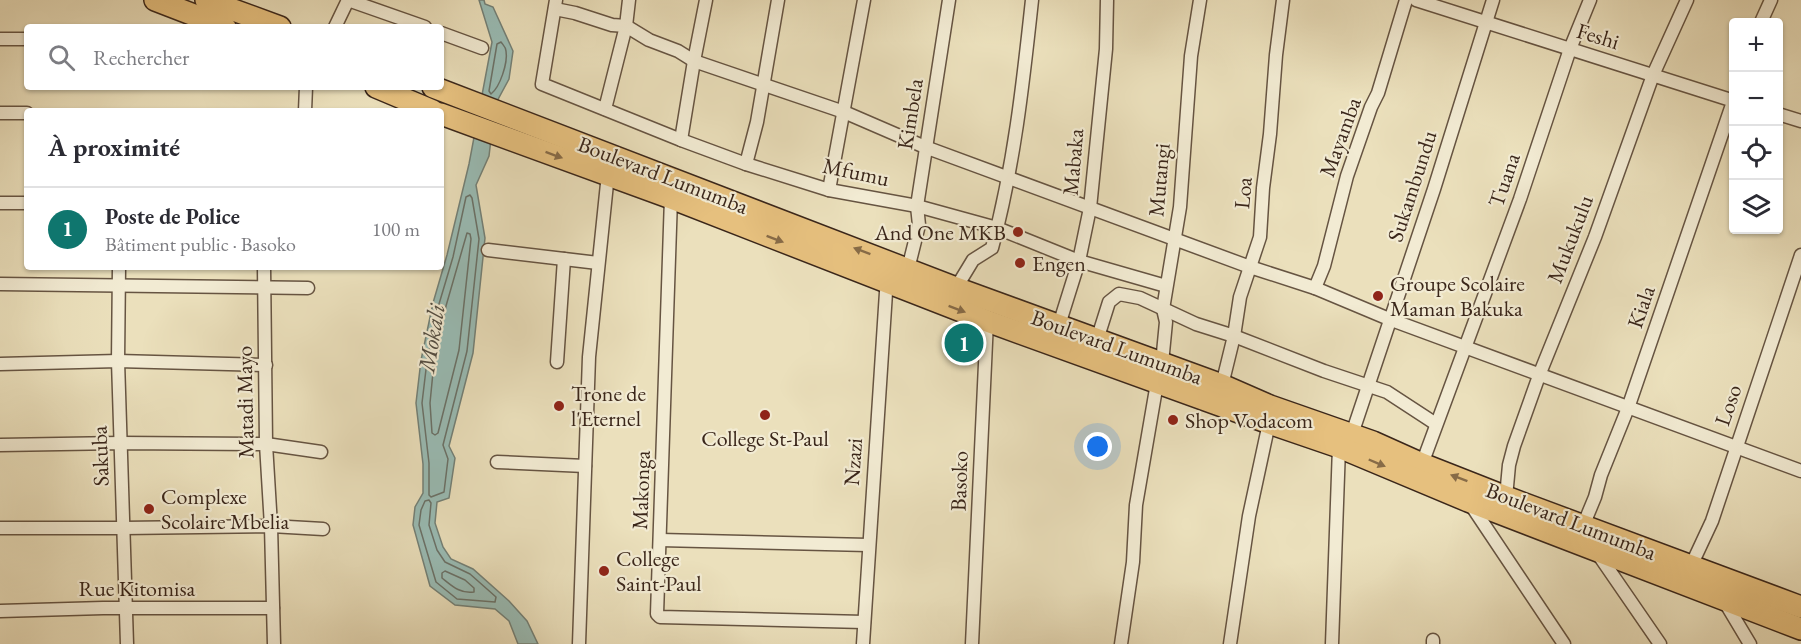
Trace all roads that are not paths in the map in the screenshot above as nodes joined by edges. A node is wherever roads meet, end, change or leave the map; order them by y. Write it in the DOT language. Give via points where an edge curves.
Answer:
graph roads {
  1 [pos="155,0"];
  2 [pos="206,0"];
  3 [pos="348,0"];
  4 [pos="629,0"];
  5 [pos="706,0"];
  6 [pos="778,0"];
  7 [pos="864,0"];
  8 [pos="949,0"];
  9 [pos="1032,0"];
  10 [pos="1107,0"];
  11 [pos="1200,0"];
  12 [pos="1283,0"];
  13 [pos="1406,0"];
  14 [pos="1416,0"];
  15 [pos="1493,0"];
  16 [pos="1590,0"];
  17 [pos="1687,0"];
  18 [pos="1771,0"];
  19 [pos="556,5"];
  20 [pos="1763,18"];
  21 [pos="1486,23"];
  22 [pos="217,24"];
  23 [pos="272,24"];
  24 [pos="336,24"];
  25 [pos="416,24"];
  26 [pos="626,26"];
  27 [pos="444,34"];
  28 [pos="0,39"];
  29 [pos="24,39"];
  30 [pos="482,48"];
  31 [pos="1570,49"];
  32 [pos="694,60"];
  33 [pos="1653,75"];
  34 [pos="762,83"];
  35 [pos="306,90"];
  36 [pos="383,90"];
  37 [pos="440,90"];
  38 [pos="1729,99"];
  39 [pos="305,108"];
  40 [pos="426,108"];
  41 [pos="605,109"];
  42 [pos="844,112"];
  43 [pos="1729,112"];
  44 [pos="0,113"];
  45 [pos="24,113"];
  46 [pos="1783,115"];
  47 [pos="451,118"];
  48 [pos="1801,121"];
  49 [pos="502,125"];
  50 [pos="681,140"];
  51 [pos="925,147"];
  52 [pos="746,164"];
  53 [pos="608,174"];
  54 [pos="1009,177"];
  55 [pos="830,190"];
  56 [pos="671,198"];
  57 [pos="0,203"];
  58 [pos="24,203"];
  59 [pos="917,206"];
  60 [pos="1090,207"];
  61 [pos="997,228"];
  62 [pos="1174,238"];
  63 [pos="488,250"];
  64 [pos="564,259"];
  65 [pos="1079,261"];
  66 [pos="1800,262"];
  67 [pos="598,263"];
  68 [pos="1250,267"];
  69 [pos="119,270"];
  70 [pos="264,270"];
  71 [pos="895,271"];
  72 [pos="0,284"];
  73 [pos="119,284"];
  74 [pos="1166,286"];
  75 [pos="263,288"];
  76 [pos="308,288"];
  77 [pos="956,288"];
  78 [pos="1315,288"];
  79 [pos="1163,309"];
  80 [pos="1389,319"];
  81 [pos="987,321"];
  82 [pos="1059,325"];
  83 [pos="1234,336"];
  84 [pos="1092,345"];
  85 [pos="1465,347"];
  86 [pos="118,361"];
  87 [pos="557,362"];
  88 [pos="0,364"];
  89 [pos="266,365"];
  90 [pos="1159,373"];
  91 [pos="1540,374"];
  92 [pos="1368,384"];
  93 [pos="1222,385"];
  94 [pos="1629,408"];
  95 [pos="1269,423"];
  96 [pos="1436,424"];
  97 [pos="1345,441"];
  98 [pos="120,443"];
  99 [pos="266,444"];
  100 [pos="0,445"];
  101 [pos="1736,446"];
  102 [pos="321,452"];
  103 [pos="497,462"];
  104 [pos="1422,464"];
  105 [pos="585,466"];
  106 [pos="1801,471"];
  107 [pos="1506,497"];
  108 [pos="1468,501"];
  109 [pos="271,526"];
  110 [pos="0,528"];
  111 [pos="124,528"];
  112 [pos="323,529"];
  113 [pos="1591,535"];
  114 [pos="660,540"];
  115 [pos="868,545"];
  116 [pos="1691,566"];
  117 [pos="1727,591"];
  118 [pos="1801,607"];
  119 [pos="125,608"];
  120 [pos="273,608"];
  121 [pos="0,611"];
  122 [pos="864,622"];
  123 [pos="1801,629"];
  124 [pos="127,644"];
  125 [pos="274,644"];
  126 [pos="579,644"];
  127 [pos="863,644"];
  128 [pos="972,644"];
  129 [pos="1121,644"];
  130 [pos="1230,644"];
  131 [pos="1332,644"];
  132 [pos="1564,644"];
  133 [pos="1660,644"];
  134 [pos="1750,644"];
  1 -- 22 [label="highway"];
  2 -- 23 [label="highway"];
  3 -- 24 [label="street"];
  3 -- 25 [label="street"];
  4 -- 26 [label="street"];
  5 -- 32 [label="street"];
  6 -- 34 [label="street"];
  7 -- 42 [label="street"];
  8 -- 51 [label="street, Kimbela"];
  9 -- 54 [label="street"];
  10 -- 60 [label="street, Mabaka" via="1106,49"];
  11 -- 62 [label="street, Mutangi"];
  12 -- 68 [label="street, Loa" via="1260,237"];
  13 -- 78 [label="street, Mayamba" via="1378,93 1347,176"];
  14 -- 21 [label="street, Feshi"];
  15 -- 21 [label="street, Sukambundu"];
  16 -- 31 [label="street, Tuana"];
  17 -- 33 [label="street, Mukukulu"];
  18 -- 20 [label="street"];
  19 -- 26 [label="street" via="612,26"];
  19 -- 41 [label="street, Mfumu" via="542,84"];
  21 -- 31 [label="street, Feshi"];
  21 -- 80 [label="street, Sukambundu"];
  26 -- 32 [label="street"];
  26 -- 41 [label="street"];
  27 -- 30 [label="street"];
  28 -- 29 [label="street"];
  31 -- 33 [label="street, Feshi"];
  31 -- 85 [label="street, Tuana"];
  32 -- 34 [label="street"];
  32 -- 50 [label="street"];
  33 -- 38 [label="street, Feshi"];
  33 -- 91 [label="street, Mukukulu" via="1595,237"];
  34 -- 42 [label="street"];
  34 -- 52 [label="street"];
  35 -- 39 [label="street"];
  36 -- 40 [label="highway"];
  37 -- 49 [label="highway, Boulevard Lumumba" via="469,102"];
  41 -- 50 [label="street, Mfumu"];
  42 -- 51 [label="street"];
  42 -- 55 [label="street"];
  43 -- 94 [label="street, Kiala"];
  44 -- 45 [label="street"];
  46 -- 48 [label="street"];
  47 -- 49 [label="highway, Boulevard Lumumba"];
  49 -- 53 [label="highway, Boulevard Lumumba, one-way"];
  71 -- 49 [label="highway, Boulevard Lumumba, one-way"];
  50 -- 52 [label="street, Mfumu"];
  51 -- 54 [label="street"];
  51 -- 59 [label="street, Kimbela"];
  52 -- 55 [label="street, Mfumu"];
  53 -- 56 [label="highway, Boulevard Lumumba"];
  53 -- 67 [label="street"];
  54 -- 60 [label="street"];
  54 -- 61 [label="street"];
  55 -- 59 [label="street, Mfumu"];
  56 -- 71 [label="highway, Boulevard Lumumba, one-way"];
  56 -- 114 [label="street, Makonga"];
  57 -- 58 [label="street"];
  59 -- 61 [label="street, Mfumu"];
  59 -- 71 [label="street, Kimbela" via="919,225"];
  60 -- 62 [label="street"];
  60 -- 65 [label="street, Mabaka"];
  61 -- 65 [label="street, Mfumu"];
  61 -- 77 [label="street" via="992,248 973,260"];
  62 -- 68 [label="street"];
  62 -- 74 [label="street, Mutangi"];
  63 -- 64 [label="street"];
  64 -- 67 [label="street"];
  64 -- 87 [label="street"];
  65 -- 74 [label="street, Mfumu"];
  65 -- 82 [label="street, Mabaka"];
  66 -- 101 [label="street, Loso"];
  67 -- 105 [label="street"];
  68 -- 78 [label="street"];
  68 -- 83 [label="street, Loa"];
  69 -- 73 [label="street, Sakuba"];
  70 -- 75 [label="street, Matadi Mayo"];
  71 -- 77 [label="highway, Boulevard Lumumba"];
  71 -- 81 [label="highway, Boulevard Lumumba, one-way"];
  71 -- 115 [label="street, Nzazi"];
  72 -- 73 [label="street"];
  73 -- 75 [label="street"];
  73 -- 86 [label="street, Sakuba"];
  74 -- 79 [label="street, Mutangi"];
  75 -- 76 [label="street"];
  75 -- 89 [label="street, Matadi Mayo"];
  77 -- 82 [label="highway, Boulevard Lumumba"];
  78 -- 80 [label="street"];
  79 -- 83 [label="street"];
  79 -- 84 [label="street" via="1119,294 1108,302"];
  79 -- 90 [label="street, Mutangi" via="1166,322"];
  80 -- 85 [label="street"];
  80 -- 92 [label="street, Sukambundu"];
  81 -- 84 [label="highway, Boulevard Lumumba"];
  81 -- 128 [label="street, Basoko"];
  82 -- 84 [label="highway, Boulevard Lumumba"];
  83 -- 92 [label="street"];
  83 -- 93 [label="street, Loa"];
  84 -- 90 [label="highway, Boulevard Lumumba"];
  85 -- 91 [label="street"];
  85 -- 96 [label="street, Tuana"];
  86 -- 88 [label="street"];
  86 -- 89 [label="street"];
  86 -- 98 [label="street, Sakuba"];
  89 -- 99 [label="street, Matadi Mayo"];
  90 -- 93 [label="highway, Boulevard Lumumba"];
  90 -- 95 [label="highway, Boulevard Lumumba"];
  90 -- 129 [label="street, Mutangi" via="1136,505"];
  91 -- 94 [label="street"];
  91 -- 107 [label="street, Mukukulu" via="1514,446"];
  92 -- 96 [label="street"];
  92 -- 97 [label="street, Sukambundu"];
  93 -- 97 [label="highway, Boulevard Lumumba"];
  94 -- 101 [label="street"];
  94 -- 113 [label="street, Kiala" via="1601,475"];
  95 -- 97 [label="highway, Boulevard Lumumba"];
  95 -- 130 [label="street" via="1249,516"];
  96 -- 104 [label="street, Tuana"];
  97 -- 104 [label="highway, Boulevard Lumumba" via="1373,442"];
  97 -- 108 [label="highway, Boulevard Lumumba, one-way"];
  97 -- 131 [label="street, Sukambundu"];
  98 -- 99 [label="street"];
  98 -- 100 [label="street"];
  98 -- 111 [label="street, Sakuba"];
  99 -- 102 [label="street"];
  99 -- 109 [label="street, Matadi Mayo"];
  101 -- 106 [label="street"];
  101 -- 116 [label="street, Loso" via="1712,521"];
  103 -- 105 [label="street"];
  107 -- 104 [label="highway, Boulevard Lumumba, one-way"];
  105 -- 126 [label="street"];
  107 -- 113 [label="highway, Boulevard Lumumba"];
  108 -- 113 [label="highway, Boulevard Lumumba"];
  108 -- 132 [label="street"];
  109 -- 111 [label="street"];
  109 -- 112 [label="street"];
  109 -- 120 [label="street, Matadi Mayo"];
  110 -- 111 [label="street"];
  111 -- 119 [label="street, Sakuba"];
  113 -- 116 [label="highway, Boulevard Lumumba"];
  113 -- 117 [label="highway, Boulevard Lumumba"];
  113 -- 133 [label="street"];
  114 -- 115 [label="street"];
  114 -- 122 [label="street, Makonga" via="657,614 661,617"];
  115 -- 122 [label="street, Nzazi"];
  116 -- 117 [label="highway, Boulevard Lumumba"];
  117 -- 118 [label="highway, Boulevard Lumumba"];
  117 -- 123 [label="highway, Boulevard Lumumba"];
  117 -- 134 [label="street"];
  119 -- 120 [label="street, Rue Kitomisa"];
  119 -- 121 [label="street, Rue Kitomisa"];
  119 -- 124 [label="street, Sakuba"];
  120 -- 125 [label="street, Matadi Mayo"];
  122 -- 127 [label="street, Nzazi"];
}
